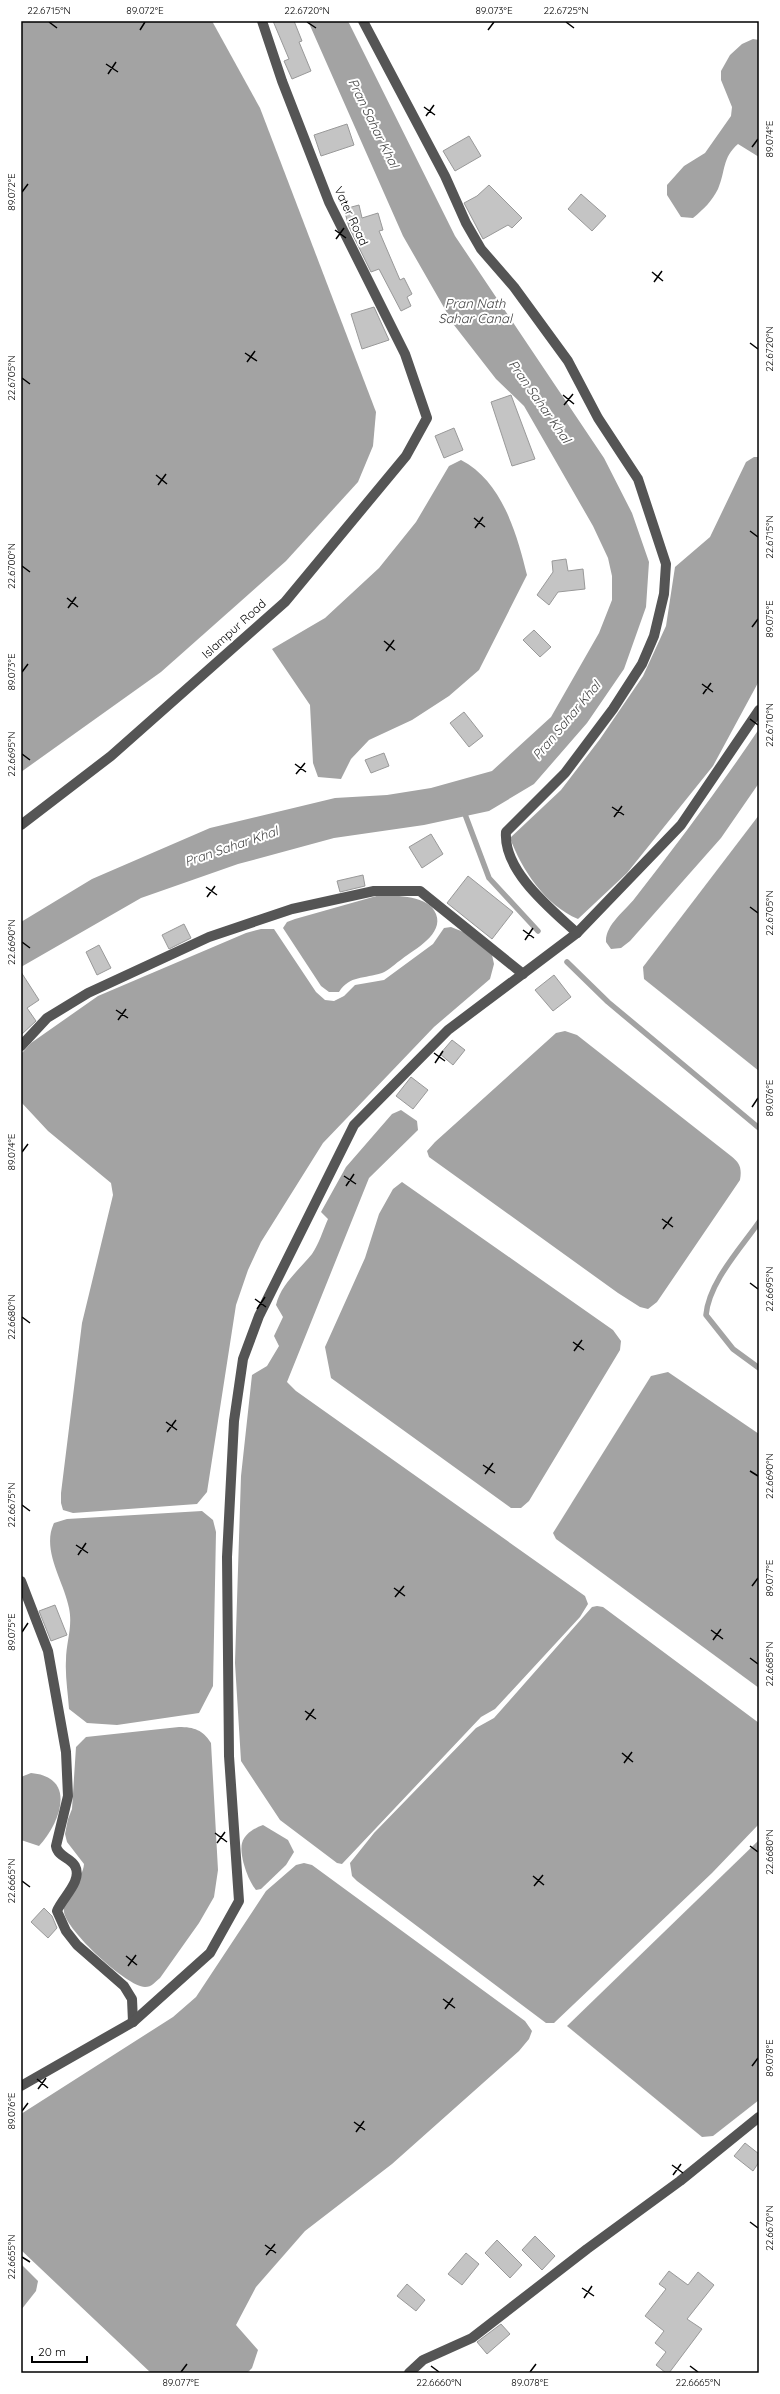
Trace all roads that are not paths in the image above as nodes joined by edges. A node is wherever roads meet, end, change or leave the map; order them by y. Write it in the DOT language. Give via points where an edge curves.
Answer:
graph roads {
  1 [pos="262,21"];
  2 [pos="363,21"];
  3 [pos="427,418"];
  4 [pos="759,710"];
  5 [pos="21,825"];
  6 [pos="577,933"];
  7 [pos="523,974"];
  8 [pos="21,1046"];
  9 [pos="21,1581"];
  10 [pos="133,2022"];
  11 [pos="21,2086"];
  12 [pos="759,2117"];
  13 [pos="409,2373"];
  1 -- 3 [label="street, Vater Road" via="282,81 329,202 405,354"];
  2 -- 6 [label="street" via="481,248 514,287 563,354 598,418 638,479 666,564 664,594 654,636 642,664 566,773 506,832 505,844 535,895"];
  3 -- 5 [label="street, Islampur Road" via="406,456 285,602 111,756"];
  4 -- 6 [label="street" via="680,825"];
  6 -- 7 [label="street"];
  7 -- 8 [label="street" via="420,891 374,891 292,909 209,937 88,993 47,1018"];
  7 -- 10 [label="street" via="448,1030 354,1124 259,1316 243,1359 234,1421 227,1557 229,1756 239,1901 210,1953"];
  9 -- 10 [label="street" via="48,1650 66,1752 68,1796 56,1846 60,1854 75,1865 77,1873 75,1882 57,1911 66,1931 77,1945 124,1986 132,1999"];
  10 -- 11 [label="street"];
  12 -- 13 [label="street" via="680,2181 586,2249 472,2338 423,2360"];
}
